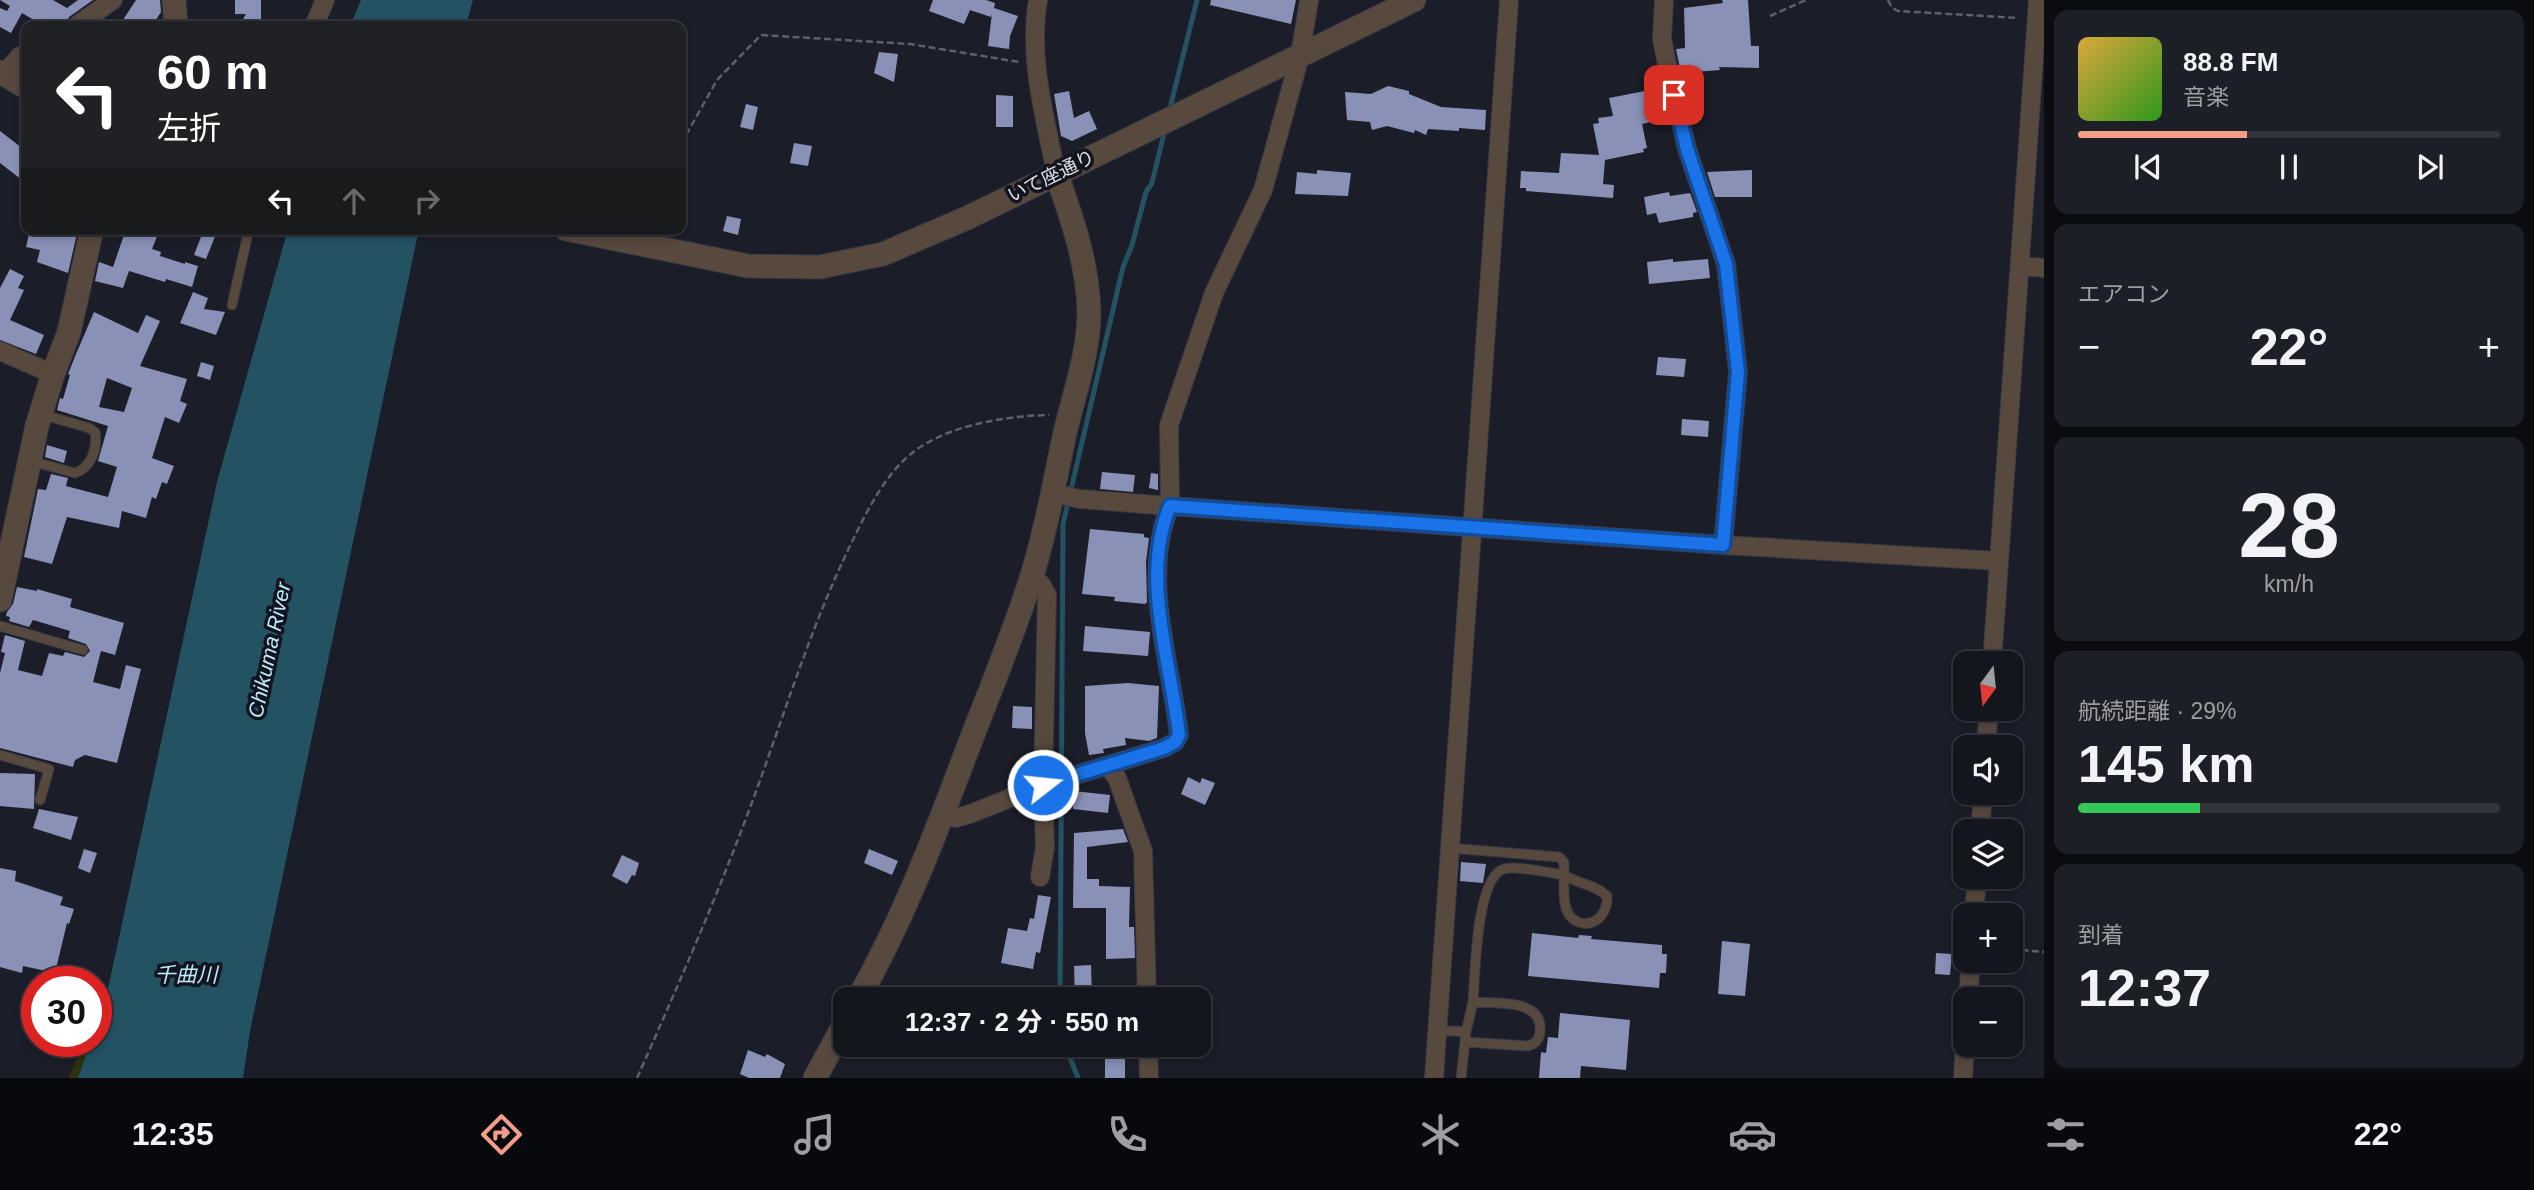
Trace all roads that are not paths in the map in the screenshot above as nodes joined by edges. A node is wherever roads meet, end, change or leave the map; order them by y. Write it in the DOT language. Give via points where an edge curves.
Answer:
graph roads {
  1 [pos="113,0"];
  2 [pos="174,0"];
  3 [pos="325,0"];
  4 [pos="1038,0"];
  5 [pos="1309,0"];
  6 [pos="1414,0"];
  7 [pos="1509,0"];
  8 [pos="1664,0"];
  9 [pos="2038,0"];
  10 [pos="83,21"];
  11 [pos="176,21"];
  12 [pos="316,21"];
  13 [pos="21,56"];
  14 [pos="1300,56"];
  15 [pos="2,74"];
  16 [pos="21,84"];
  17 [pos="1056,173"];
  18 [pos="91,235"];
  19 [pos="247,235"];
  20 [pos="595,235"];
  21 [pos="2020,266"];
  22 [pos="2044,268"];
  23 [pos="232,305"];
  24 [pos="1,353"];
  25 [pos="52,374"];
  26 [pos="41,414"];
  27 [pos="29,461"];
  28 [pos="1065,495"];
  29 [pos="1170,506"];
  30 [pos="1472,527"];
  31 [pos="1723,545"];
  32 [pos="1999,561"];
  33 [pos="1030,582"];
  34 [pos="0,600"];
  35 [pos="0,626"];
  36 [pos="83,650"];
  37 [pos="1993,651"];
  38 [pos="0,755"];
  39 [pos="1108,766"];
  40 [pos="1054,781"];
  41 [pos="40,800"];
  42 [pos="943,813"];
  43 [pos="1450,848"];
  44 [pos="1563,875"];
  45 [pos="1040,877"];
  46 [pos="864,987"];
  47 [pos="1147,987"];
  48 [pos="1473,1002"];
  49 [pos="1437,1030"];
  50 [pos="1465,1037"];
  51 [pos="833,1045"];
  52 [pos="1148,1057"];
  53 [pos="1964,1057"];
  54 [pos="815,1078"];
  55 [pos="1149,1078"];
  56 [pos="1434,1078"];
  57 [pos="1461,1078"];
  58 [pos="1963,1078"];
  1 -- 10 [label="street"];
  2 -- 11 [label="street"];
  3 -- 12 [label="street"];
  4 -- 17 [label="street" via="1037,65"];
  5 -- 14 [label="street"];
  6 -- 14 [label="street, いて座通り"];
  7 -- 30 [label="street"];
  8 -- 31 [label="street" via="1662,39 1687,149 1726,264 1738,372"];
  9 -- 21 [label="street"];
  13 -- 15 [label="street"];
  14 -- 17 [label="street, いて座通り"];
  14 -- 29 [label="street" via="1263,190 1214,293 1169,425"];
  15 -- 16 [label="street"];
  17 -- 20 [label="street, いて座通り" via="883,254 820,267 748,266"];
  17 -- 28 [label="street" via="1087,280 1087,325 1070,414"];
  18 -- 25 [label="street" via="69,332"];
  19 -- 23 [label="lane"];
  21 -- 22 [label="street"];
  21 -- 32 [label="street"];
  24 -- 25 [label="street"];
  25 -- 26 [label="street"];
  26 -- 27 [label="street"];
  26 -- 27 [label="lane" via="89,428 96,440 88,465 75,473"];
  27 -- 34 [label="street"];
  28 -- 29 [label="street"];
  28 -- 33 [label="street"];
  29 -- 30 [label="street"];
  29 -- 39 [label="street" via="1156,593 1179,735 1164,748"];
  30 -- 31 [label="street"];
  30 -- 43 [label="street"];
  31 -- 32 [label="street"];
  32 -- 37 [label="street"];
  33 -- 40 [label="street" via="1041,584 1047,595"];
  33 -- 42 [label="street"];
  35 -- 36 [label="lane"];
  38 -- 41 [label="lane" via="49,769"];
  39 -- 40 [label="street"];
  39 -- 47 [label="street" via="1117,778 1143,851"];
  40 -- 42 [label="street" via="970,814 956,818"];
  40 -- 45 [label="street"];
  42 -- 46 [label="street"];
  43 -- 44 [label="lane" via="1559,857 1564,862"];
  43 -- 49 [label="street"];
  44 -- 44 [label="lane" via="1566,908 1572,918 1582,923 1599,920 1607,908 1607,896"];
  44 -- 48 [label="lane" via="1504,869 1493,877 1482,904"];
  48 -- 50 [label="lane"];
  48 -- 50 [label="lane" via="1529,1008 1540,1019 1540,1036 1528,1046"];
  49 -- 50 [label="lane"];
  49 -- 56 [label="street"];
  50 -- 57 [label="lane"];
  51 -- 54 [label="street"];
  52 -- 55 [label="street"];
  53 -- 58 [label="street"];
}
